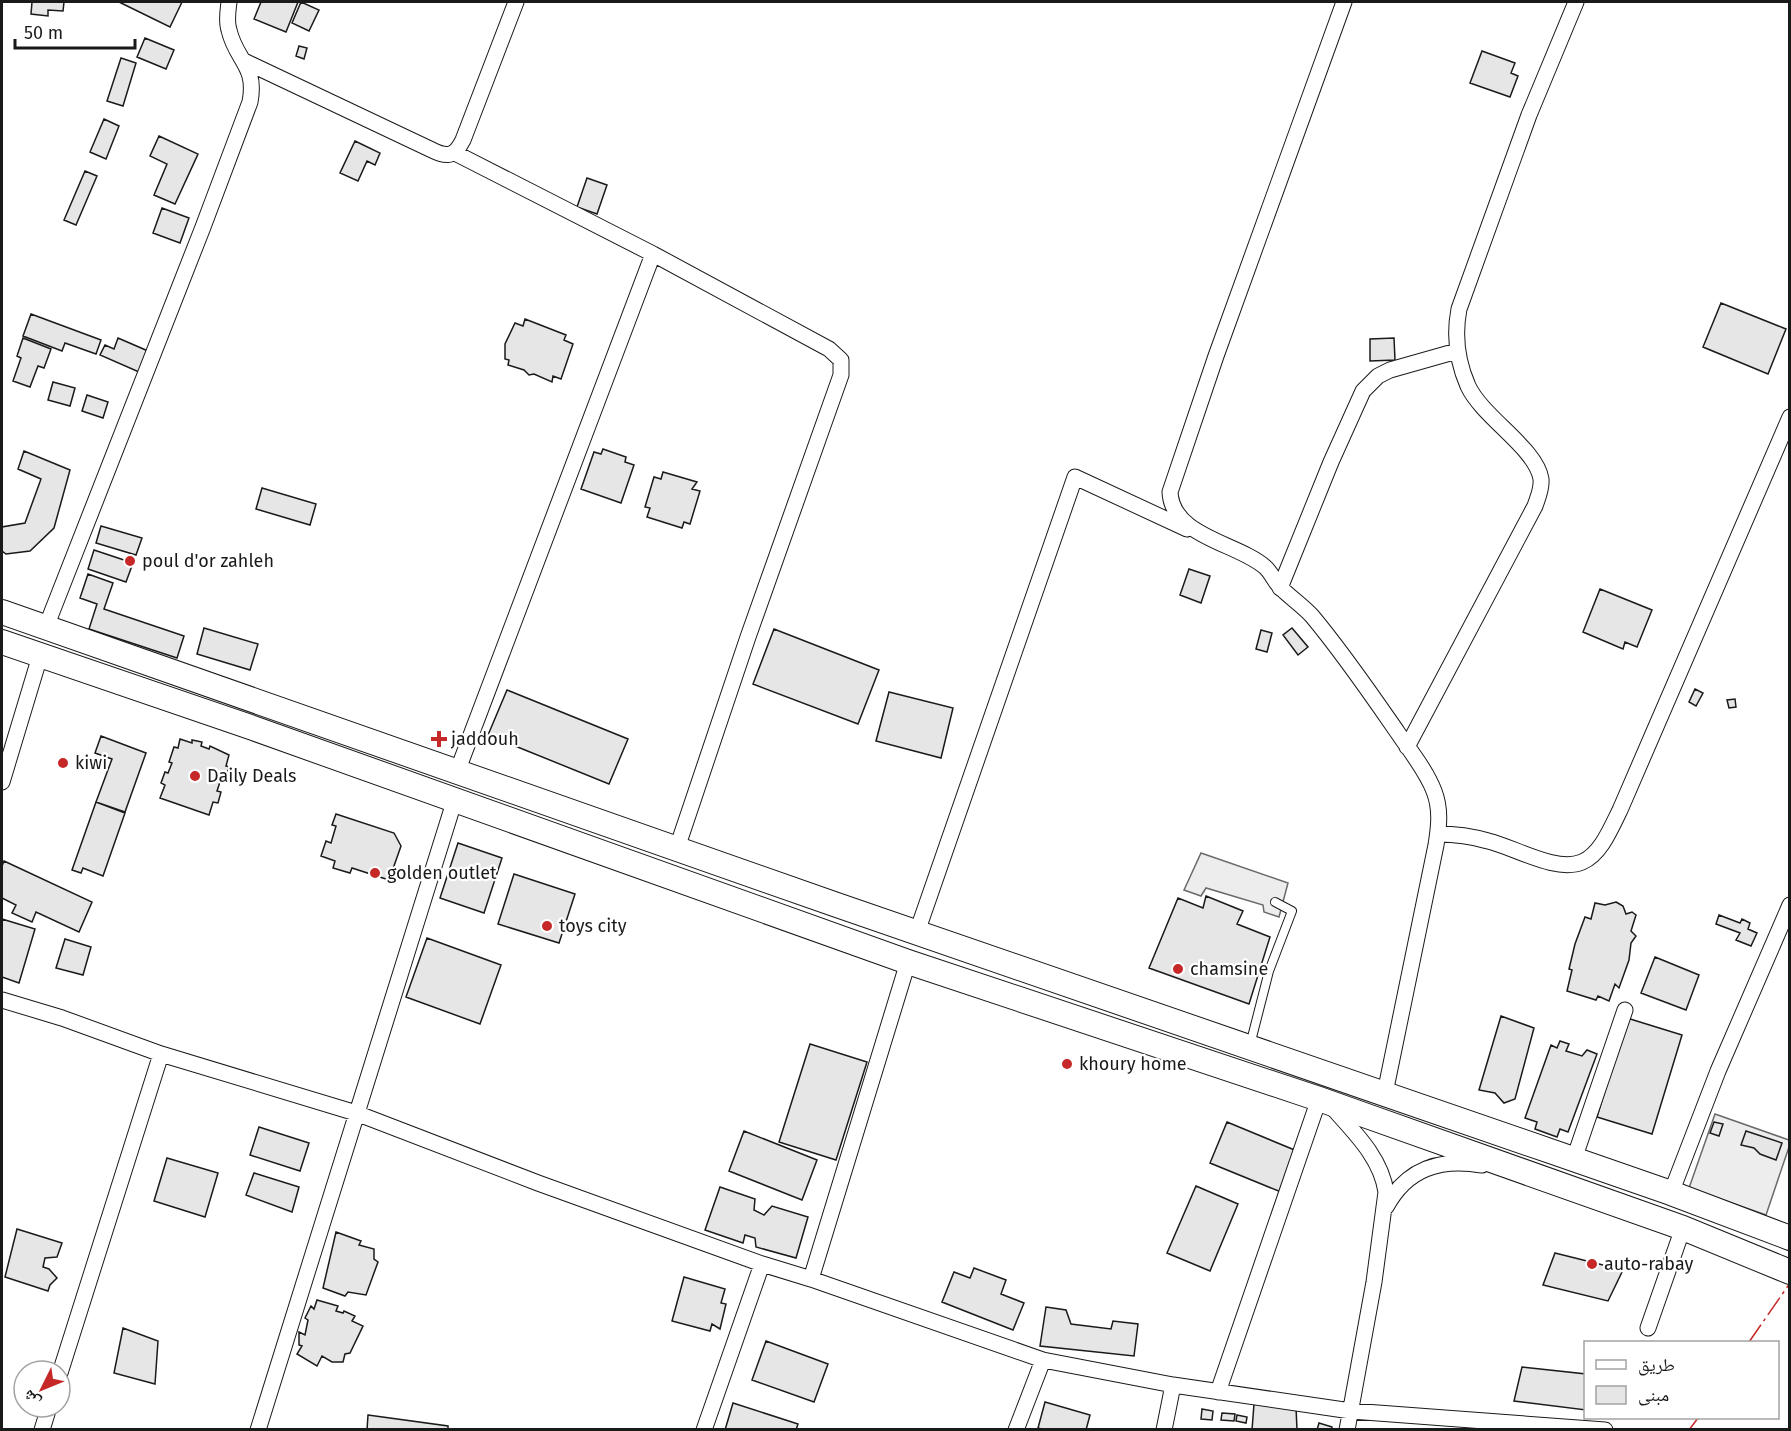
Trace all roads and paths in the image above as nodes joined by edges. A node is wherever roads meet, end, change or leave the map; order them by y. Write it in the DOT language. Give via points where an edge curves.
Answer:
graph roads {
  1 [pos="229,2"];
  2 [pos="516,2"];
  3 [pos="1344,2"];
  4 [pos="1576,2"];
  5 [pos="244,61"];
  6 [pos="455,153"];
  7 [pos="653,254"];
  8 [pos="1457,351"];
  9 [pos="1790,417"];
  10 [pos="1200,535"];
  11 [pos="1280,588"];
  12 [pos="2,612"];
  13 [pos="46,627"];
  14 [pos="2,642"];
  15 [pos="40,656"];
  16 [pos="1407,747"];
  17 [pos="458,772"];
  18 [pos="2,782"];
  19 [pos="455,800"];
  20 [pos="1438,834"];
  21 [pos="677,848"];
  22 [pos="1275,902"];
  23 [pos="1790,905"];
  24 [pos="917,932"];
  25 [pos="908,962"];
  26 [pos="2,1000"];
  27 [pos="1625,1010"];
  28 [pos="1250,1046"];
  29 [pos="161,1054"];
  30 [pos="1385,1093"];
  31 [pos="1324,1100"];
  32 [pos="356,1113"];
  33 [pos="1574,1159"];
  34 [pos="1527,1173"];
  35 [pos="1671,1193"];
  36 [pos="1385,1210"];
  37 [pos="1683,1228"];
  38 [pos="1790,1238"];
  39 [pos="762,1264"];
  40 [pos="1790,1272"];
  41 [pos="812,1279"];
  42 [pos="1648,1328"];
  43 [pos="64,1359"];
  44 [pos="1043,1360"];
  45 [pos="1173,1385"];
  46 [pos="1218,1392"];
  47 [pos="1351,1411"];
  48 [pos="258,1430"];
  49 [pos="704,1430"];
  50 [pos="1016,1430"];
  51 [pos="1164,1430"];
  52 [pos="1347,1430"];
  53 [pos="1605,1430"];
  1 -- 5 [label="street" via="229,32"];
  2 -- 6 [label="street" via="464,140"];
  3 -- 10 [label="street" via="1173,480 1170,492 1174,509"];
  4 -- 8 [label="street" via="1529,115 1459,309 1455,329"];
  5 -- 6 [label="street" via="432,150 448,156"];
  5 -- 13 [label="street" via="252,83 250,102"];
  6 -- 7 [label="street"];
  7 -- 17 [label="street"];
  7 -- 21 [label="street" via="829,349 842,367"];
  8 -- 11 [label="street" via="1390,370 1363,391"];
  8 -- 16 [label="street" via="1468,386 1478,402 1536,465 1540,491"];
  9 -- 20 [label="street" via="1605,839 1584,861 1558,864 1490,841"];
  10 -- 11 [label="street" via="1254,559 1267,568"];
  10 -- 24 [label="street" via="1075,477"];
  11 -- 16 [label="street" via="1311,615"];
  12 -- 13 [label="highway"];
  13 -- 17 [label="highway"];
  14 -- 15 [label="highway"];
  15 -- 18 [label="street"];
  15 -- 19 [label="highway"];
  16 -- 20 [label="street" via="1433,789 1438,804"];
  17 -- 21 [label="highway"];
  19 -- 25 [label="highway"];
  19 -- 32 [label="street"];
  20 -- 30 [label="street"];
  21 -- 24 [label="highway"];
  22 -- 28 [label="lane" via="1292,911 1269,971"];
  23 -- 35 [label="street" via="1718,1071"];
  24 -- 28 [label="highway"];
  25 -- 31 [label="highway"];
  25 -- 41 [label="street"];
  26 -- 29 [label="street"];
  27 -- 33 [label="street"];
  28 -- 30 [label="highway"];
  29 -- 32 [label="street"];
  29 -- 43 [label="street"];
  30 -- 33 [label="highway"];
  31 -- 34 [label="highway"];
  31 -- 36 [label="street" via="1365,1145 1379,1167 1384,1179"];
  31 -- 46 [label="street"];
  32 -- 39 [label="street"];
  32 -- 48 [label="street"];
  33 -- 35 [label="highway"];
  34 -- 36 [label="street" via="1468,1163 1437,1165 1408,1179"];
  34 -- 37 [label="highway"];
  35 -- 38 [label="highway"];
  36 -- 47 [label="street"];
  37 -- 40 [label="highway"];
  37 -- 42 [label="street"];
  39 -- 41 [label="street"];
  39 -- 49 [label="street"];
  41 -- 44 [label="street"];
  44 -- 45 [label="street"];
  44 -- 50 [label="street"];
  45 -- 46 [label="street"];
  45 -- 51 [label="street"];
  46 -- 47 [label="street"];
  47 -- 52 [label="street"];
  47 -- 53 [label="street"];
}
